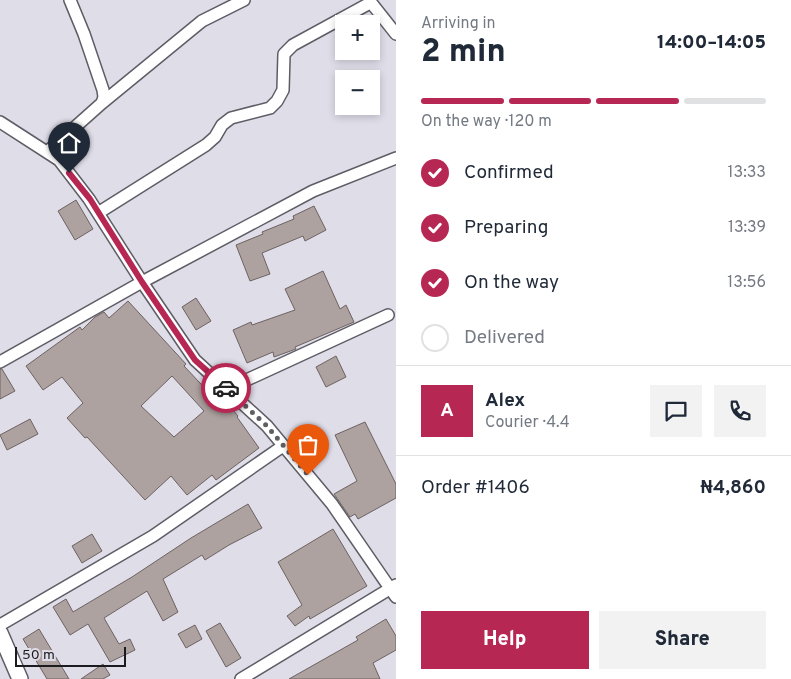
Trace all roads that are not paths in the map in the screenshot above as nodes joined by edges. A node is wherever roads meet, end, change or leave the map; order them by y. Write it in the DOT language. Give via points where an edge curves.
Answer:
graph roads {
  1 [pos="70,0"];
  2 [pos="244,0"];
  3 [pos="370,1"];
  4 [pos="396,34"];
  5 [pos="102,103"];
  6 [pos="0,122"];
  7 [pos="47,152"];
  8 [pos="396,158"];
  9 [pos="98,213"];
  10 [pos="142,282"];
  11 [pos="388,315"];
  12 [pos="0,362"];
  13 [pos="227,389"];
  14 [pos="283,446"];
  15 [pos="394,590"];
  16 [pos="0,625"];
  17 [pos="0,633"];
  18 [pos="20,679"];
  19 [pos="241,679"];
  1 -- 5 [label="street" via="103,90"];
  2 -- 5 [label="street" via="202,22"];
  3 -- 4 [label="street"];
  3 -- 9 [label="street" via="293,45 284,54 283,90 270,108 230,118 206,145"];
  5 -- 7 [label="street"];
  6 -- 7 [label="street"];
  7 -- 9 [label="street" via="59,160"];
  8 -- 10 [label="street" via="313,191"];
  9 -- 10 [label="street"];
  10 -- 12 [label="street"];
  10 -- 13 [label="street" via="195,360"];
  11 -- 13 [label="street"];
  13 -- 14 [label="street" via="267,426"];
  14 -- 15 [label="street" via="332,504"];
  14 -- 16 [label="street" via="153,536"];
  15 -- 19 [label="street"];
  17 -- 18 [label="street"];
}
